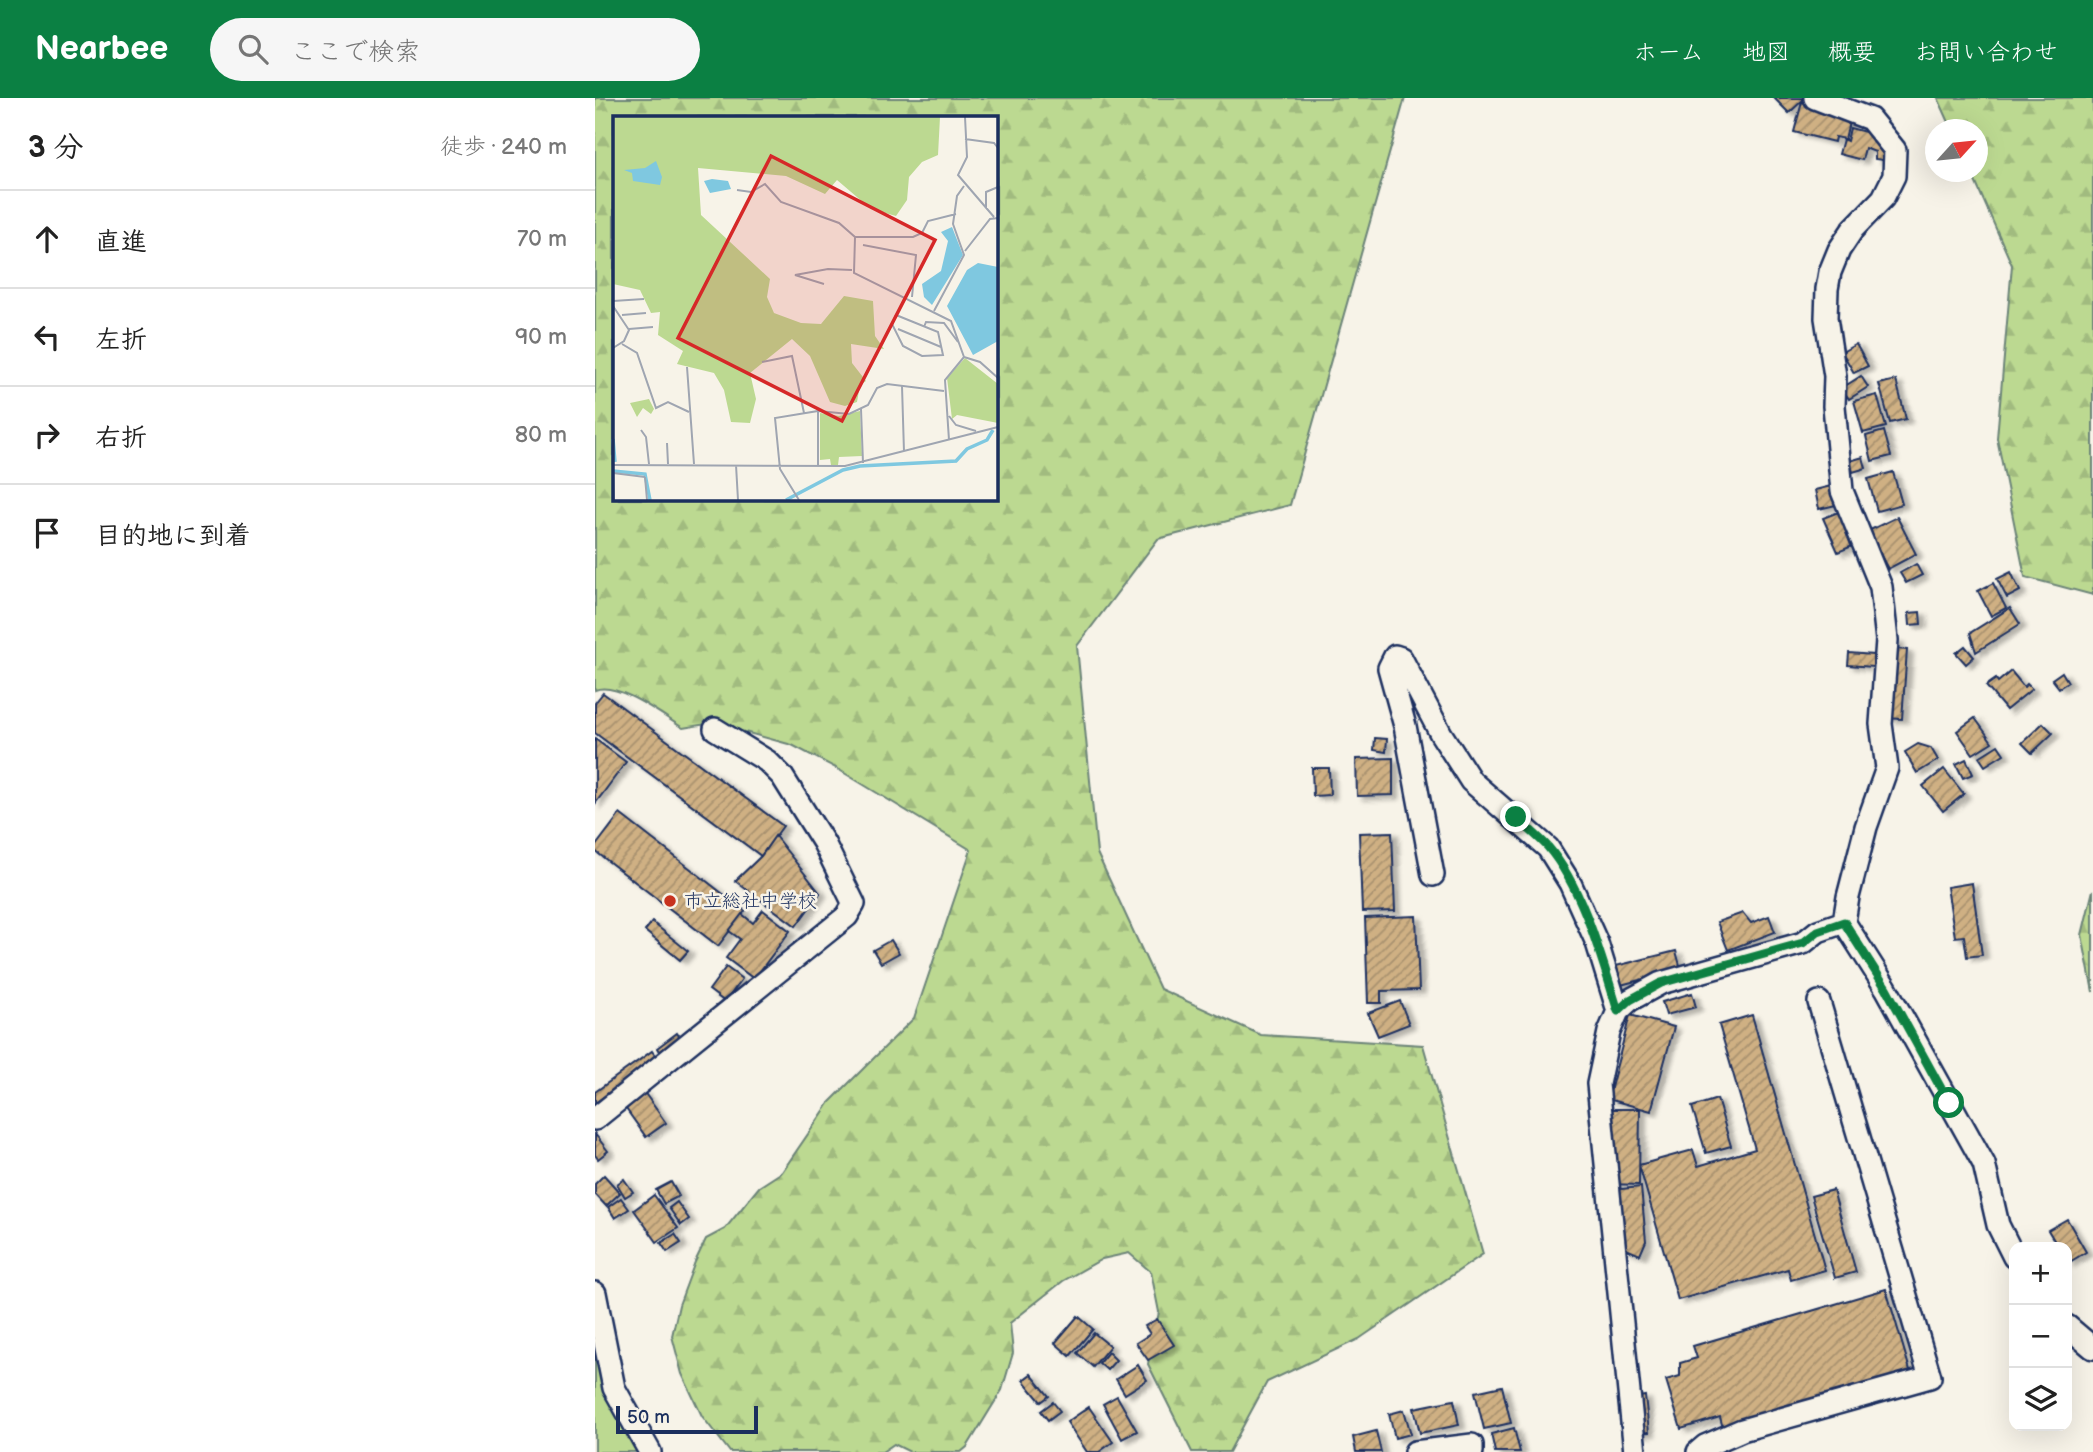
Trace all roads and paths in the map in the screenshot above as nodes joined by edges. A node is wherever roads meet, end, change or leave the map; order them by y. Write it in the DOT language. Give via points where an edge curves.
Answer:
graph roads {
  1 [pos="1815,98"];
  2 [pos="715,729"];
  3 [pos="1433,875"];
  4 [pos="1844,922"];
  5 [pos="1819,1002"];
  6 [pos="1618,1011"];
  7 [pos="595,1119"];
  8 [pos="2009,1246"];
  9 [pos="595,1293"];
  10 [pos="2072,1330"];
  11 [pos="2093,1348"];
  12 [pos="650,1452"];
  13 [pos="1415,1452"];
  14 [pos="1472,1452"];
  15 [pos="1635,1452"];
  16 [pos="1698,1452"];
  1 -- 4 [label="street" via="1870,119 1895,150 1894,176 1883,198 1839,250 1827,289 1842,491 1881,587 1887,640 1881,724 1887,768 1866,827"];
  2 -- 7 [label="street" via="767,761 782,776 824,843 853,908"];
  3 -- 6 [label="street" via="1405,726 1389,668 1395,656 1401,658 1471,781 1548,848 1570,883 1597,943"];
  4 -- 6 [label="street" via="1818,931 1803,943 1661,983"];
  4 -- 8 [label="street" via="1984,1164 1998,1225"];
  5 -- 16 [label="street" via="1930,1377 1742,1430"];
  6 -- 15 [label="street" via="1598,1084"];
  9 -- 12 [label="street" via="614,1388"];
  10 -- 11 [label="street"];
  13 -- 14 [label="street" via="1472,1446"];
}
